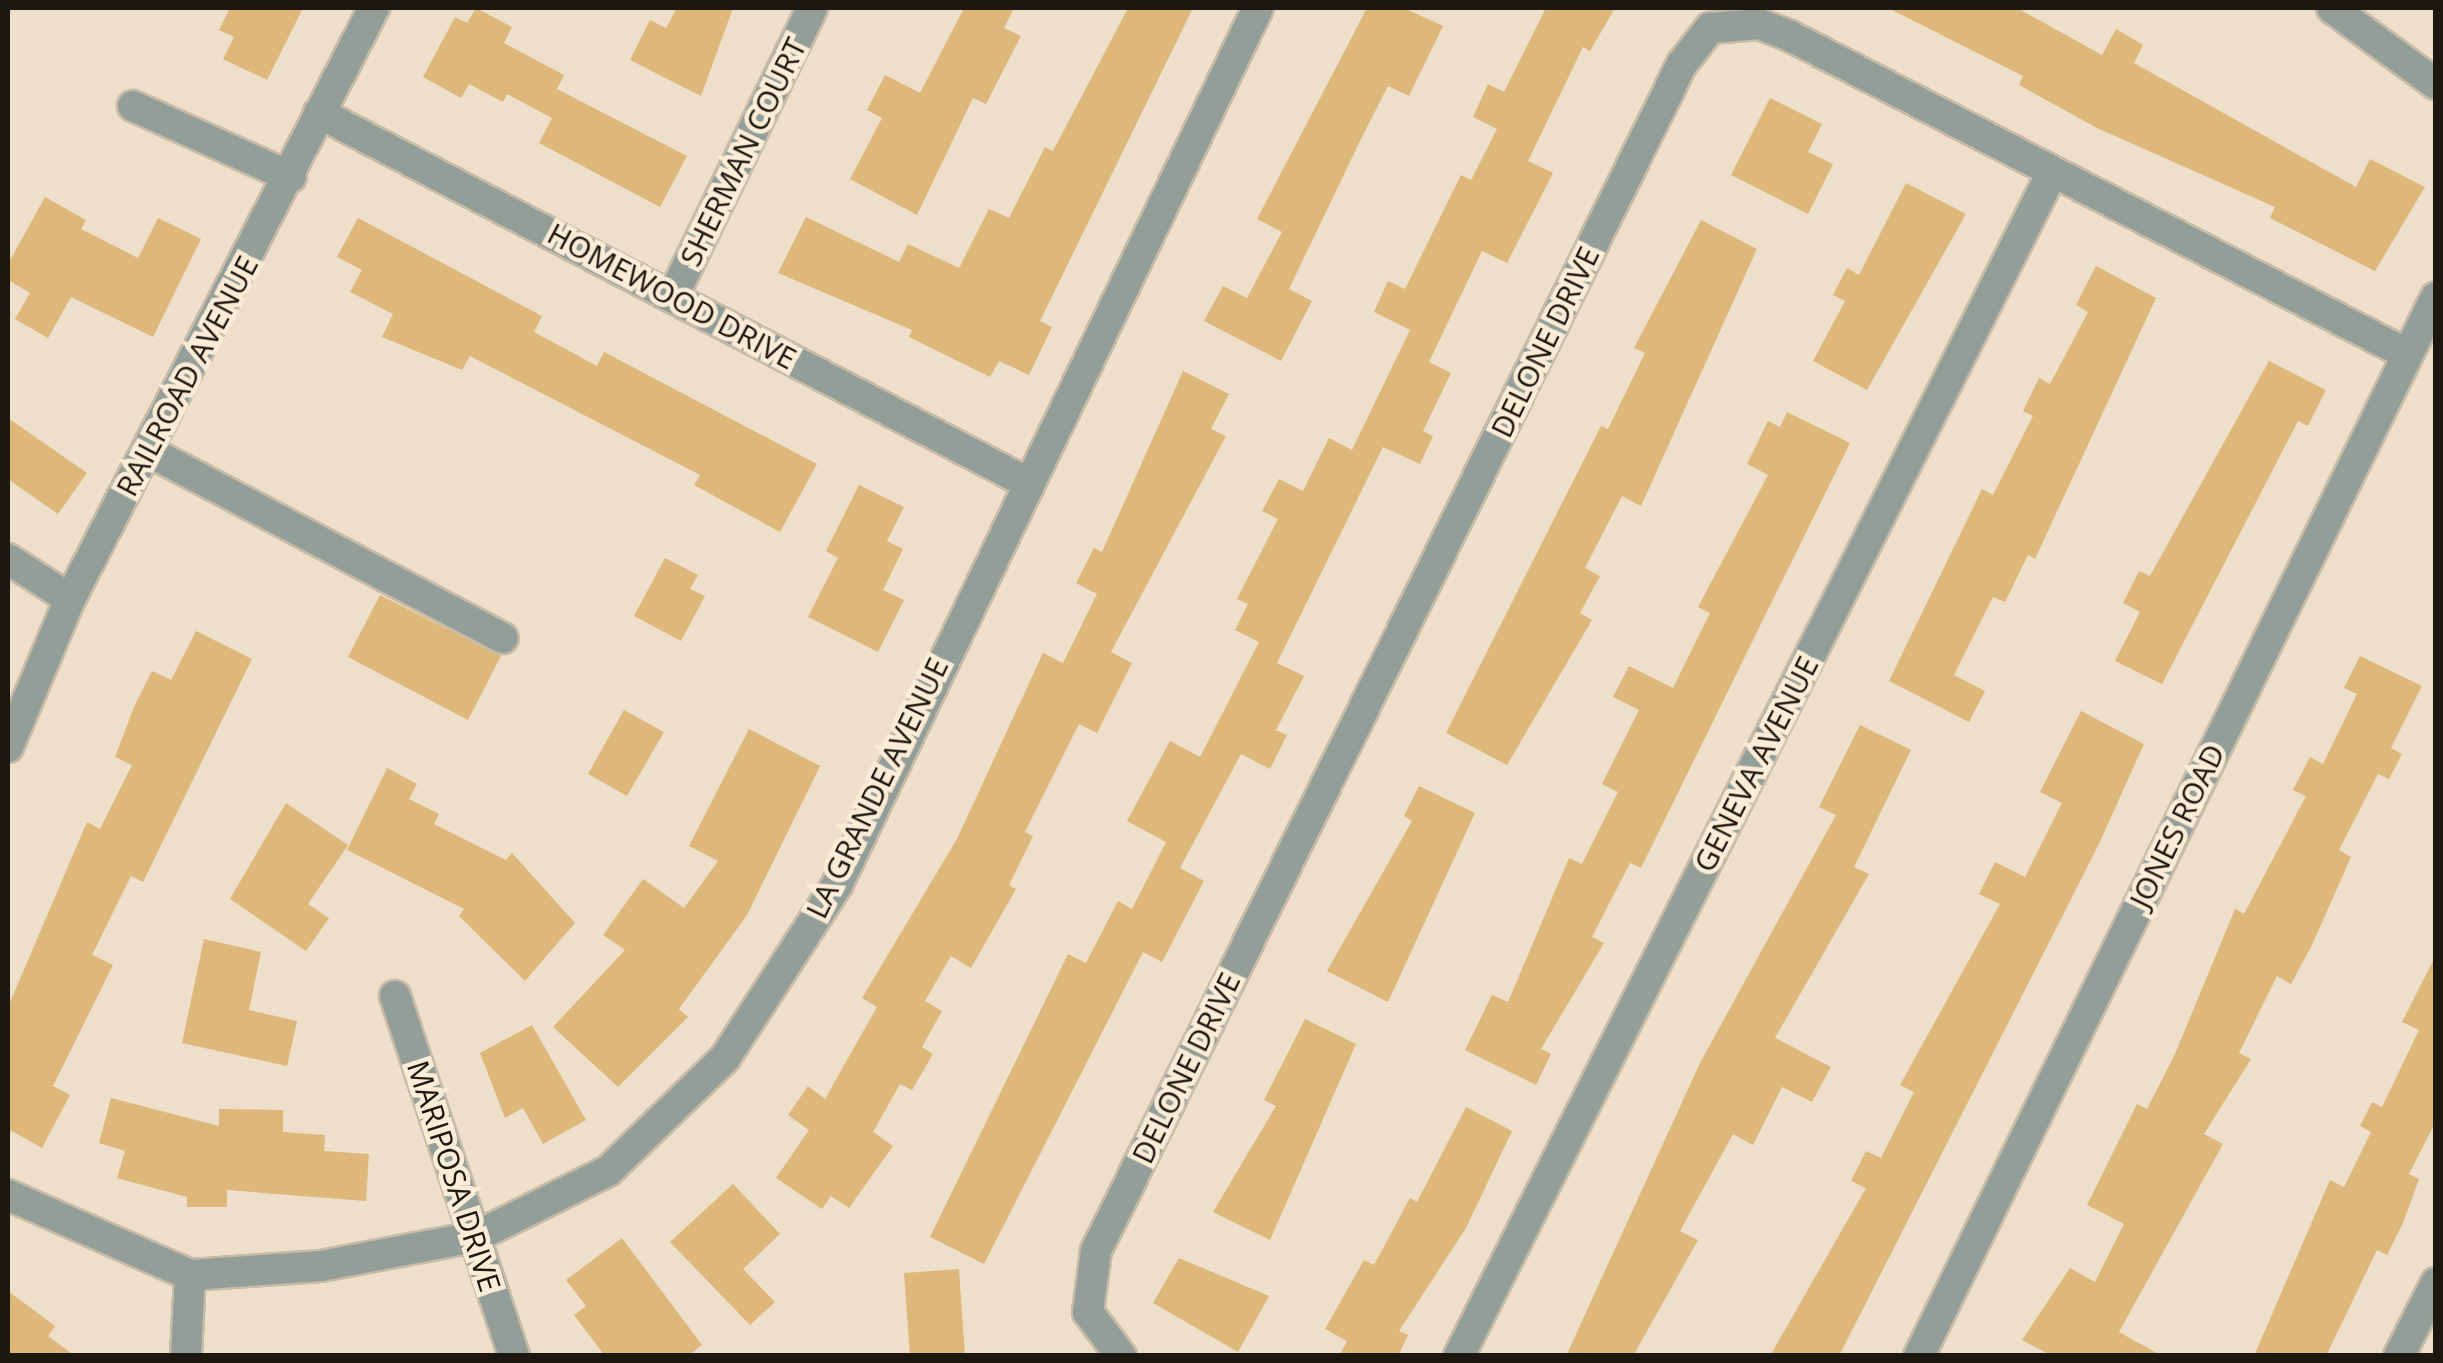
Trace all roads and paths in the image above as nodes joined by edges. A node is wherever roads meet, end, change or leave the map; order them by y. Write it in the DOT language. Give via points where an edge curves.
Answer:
graph roads {
  1 [pos="374,8"];
  2 [pos="812,8"];
  3 [pos="1258,8"];
  4 [pos="2332,8"];
  5 [pos="2436,84"];
  6 [pos="133,106"];
  7 [pos="319,113"];
  8 [pos="2052,173"];
  9 [pos="291,177"];
  10 [pos="673,296"];
  11 [pos="2436,297"];
  12 [pos="2407,354"];
  13 [pos="148,451"];
  14 [pos="1024,481"];
  15 [pos="8,559"];
  16 [pos="70,599"];
  17 [pos="503,638"];
  18 [pos="8,747"];
  19 [pos="395,996"];
  20 [pos="8,1196"];
  21 [pos="475,1237"];
  22 [pos="190,1275"];
  23 [pos="2436,1284"];
  24 [pos="186,1356"];
  25 [pos="514,1356"];
  26 [pos="1121,1356"];
  27 [pos="1460,1356"];
  28 [pos="1920,1356"];
  29 [pos="2399,1356"];
  1 -- 7 [label="street, RAILROAD AVENUE"];
  2 -- 10 [label="street, SHERMAN COURT"];
  3 -- 14 [label="street, LA GRANDE AVENUE"];
  4 -- 5 [label="street"];
  6 -- 9 [label="street"];
  7 -- 9 [label="street, RAILROAD AVENUE"];
  7 -- 10 [label="street, HOMEWOOD DRIVE"];
  8 -- 12 [label="street, DELONE DRIVE"];
  8 -- 26 [label="street, DELONE DRIVE" via="1759,24 1710,28 1698,38 1096,1251 1088,1312"];
  8 -- 27 [label="street, GENEVA AVENUE"];
  9 -- 13 [label="street, RAILROAD AVENUE"];
  10 -- 14 [label="street, HOMEWOOD DRIVE"];
  11 -- 12 [label="street, JONES ROAD"];
  12 -- 28 [label="street, JONES ROAD"];
  13 -- 16 [label="street, RAILROAD AVENUE"];
  13 -- 17 [label="street"];
  14 -- 21 [label="street, LA GRANDE AVENUE" via="838,883 725,1058 608,1171"];
  15 -- 16 [label="street"];
  16 -- 18 [label="street, RAILROAD AVENUE"];
  19 -- 21 [label="street, MARIPOSA DRIVE"];
  20 -- 22 [label="street, LA GRANDE AVENUE"];
  21 -- 22 [label="street, LA GRANDE AVENUE" via="321,1266"];
  21 -- 25 [label="street, MARIPOSA DRIVE"];
  22 -- 24 [label="street"];
  23 -- 29 [label="street"];
}
